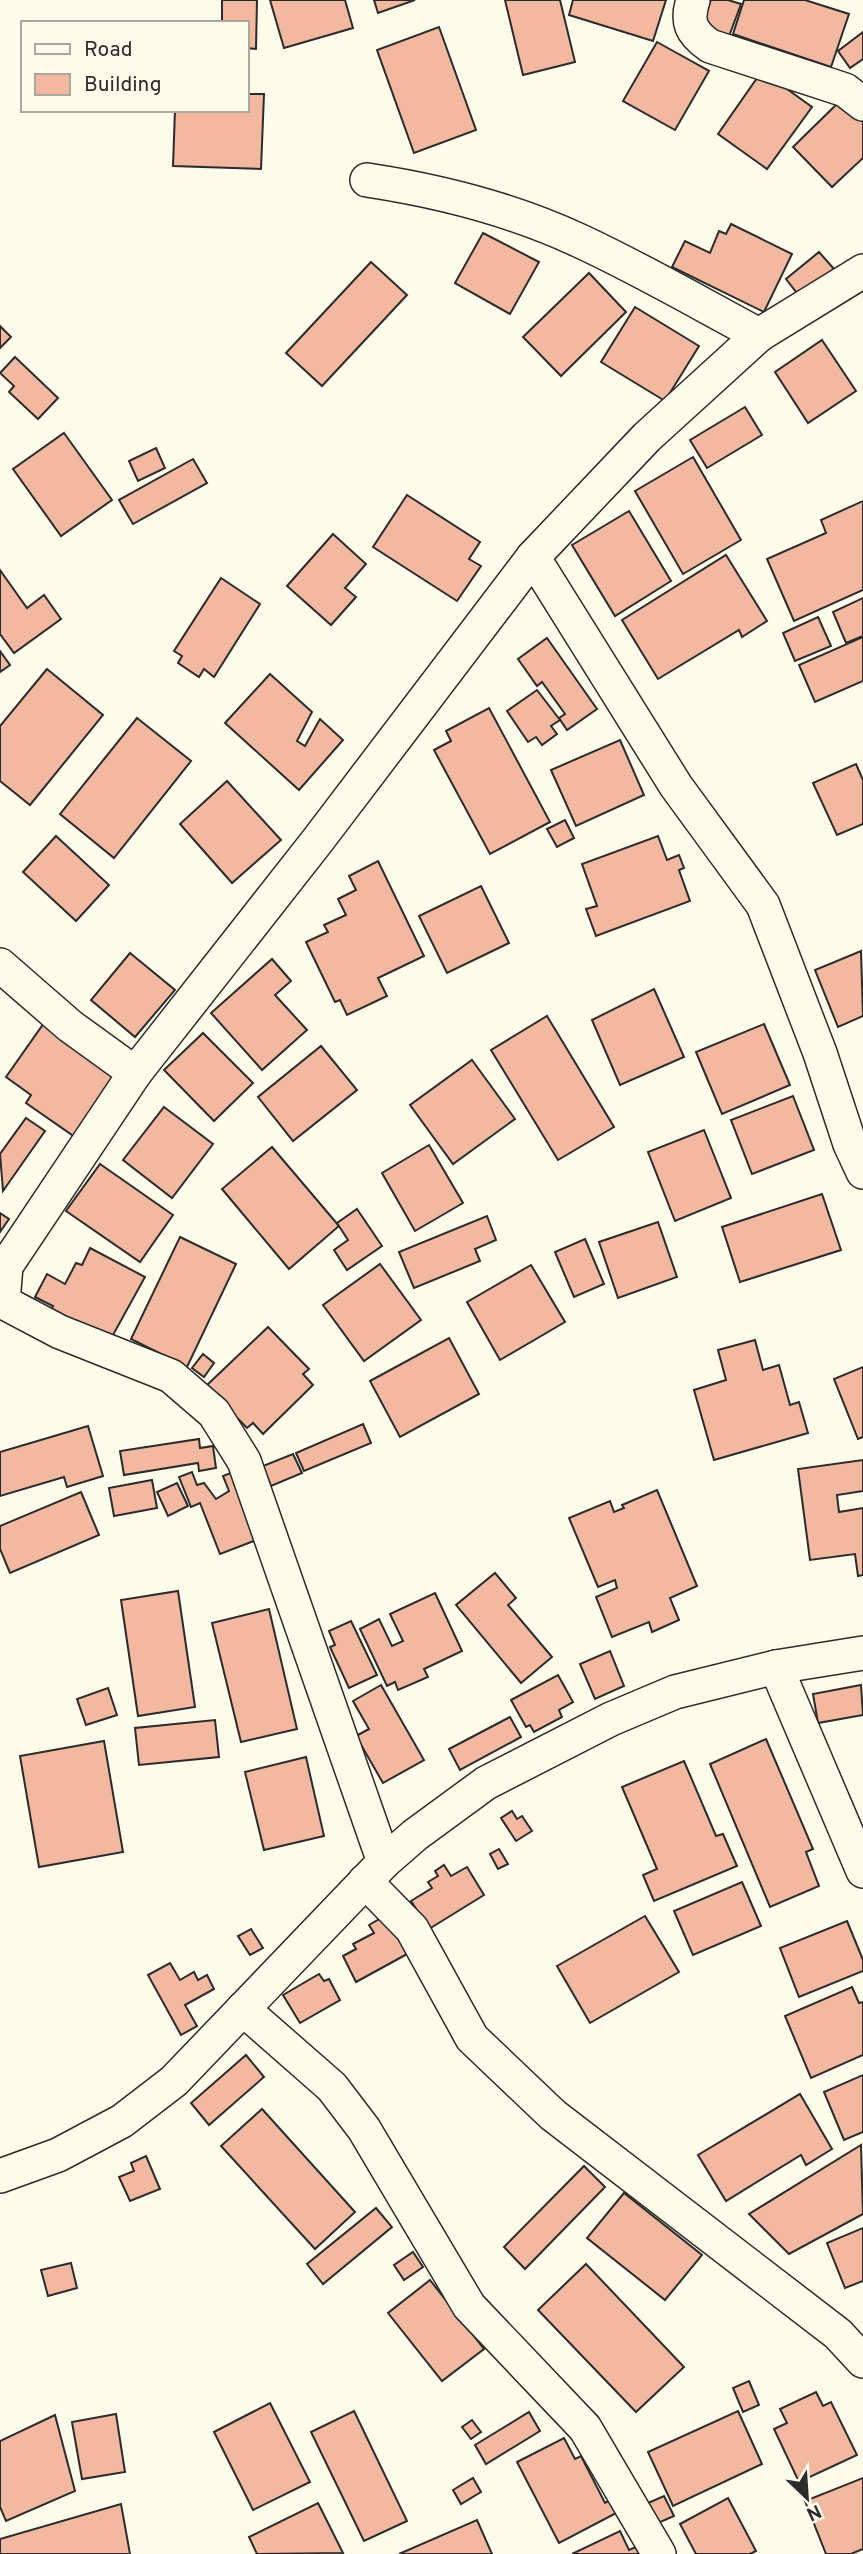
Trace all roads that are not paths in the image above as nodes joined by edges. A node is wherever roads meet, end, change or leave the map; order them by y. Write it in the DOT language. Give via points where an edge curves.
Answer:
graph roads {
  1 [pos="693,0"];
  2 [pos="863,104"];
  3 [pos="367,180"];
  4 [pos="863,271"];
  5 [pos="758,335"];
  6 [pos="533,557"];
  7 [pos="0,965"];
  8 [pos="135,1073"];
  9 [pos="863,1172"];
  10 [pos="863,1653"];
  11 [pos="776,1667"];
  12 [pos="863,1871"];
  13 [pos="375,1872"];
  14 [pos="243,2009"];
  15 [pos="0,2176"];
  16 [pos="863,2361"];
  17 [pos="659,2554"];
  1 -- 2 [label="street" via="688,17 694,35 710,46 834,86"];
  3 -- 5 [label="street" via="436,190 578,240"];
  4 -- 5 [label="street"];
  5 -- 6 [label="street" via="647,437"];
  6 -- 8 [label="street"];
  6 -- 9 [label="street" via="676,786 763,905"];
  7 -- 8 [label="street" via="70,1026"];
  8 -- 13 [label="street" via="6,1266 3,1302 60,1332 171,1376 214,1413 229,1435 244,1461"];
  10 -- 11 [label="street"];
  11 -- 12 [label="street"];
  11 -- 13 [label="street" via="675,1692 611,1719 486,1783 415,1835"];
  13 -- 14 [label="street"];
  13 -- 16 [label="street" via="472,2038 553,2115 827,2326"];
  14 -- 15 [label="street" via="174,2081 122,2121 58,2155"];
  14 -- 17 [label="street" via="332,2087 364,2129 469,2306 585,2428"];
}
